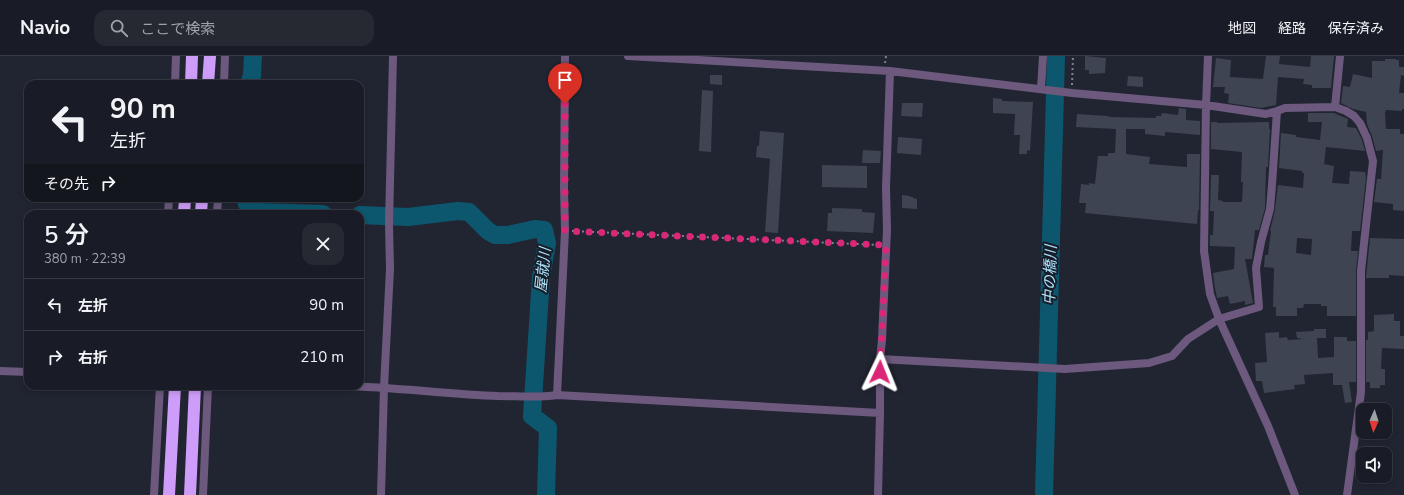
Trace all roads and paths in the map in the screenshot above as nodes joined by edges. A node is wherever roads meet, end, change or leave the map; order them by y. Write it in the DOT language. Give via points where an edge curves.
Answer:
graph roads {
  1 [pos="176,56"];
  2 [pos="191,56"];
  3 [pos="210,56"];
  4 [pos="225,56"];
  5 [pos="393,56"];
  6 [pos="566,56"];
  7 [pos="628,56"];
  8 [pos="1043,56"];
  9 [pos="1073,56"];
  10 [pos="1208,56"];
  11 [pos="1340,56"];
  12 [pos="890,71"];
  13 [pos="174,80"];
  14 [pos="189,80"];
  15 [pos="209,80"];
  16 [pos="224,80"];
  17 [pos="1041,89"];
  18 [pos="1072,93"];
  19 [pos="1206,105"];
  20 [pos="1336,107"];
  21 [pos="1277,111"];
  22 [pos="565,231"];
  23 [pos="886,245"];
  24 [pos="1219,319"];
  25 [pos="880,359"];
  26 [pos="0,371"];
  27 [pos="24,372"];
  28 [pos="364,387"];
  29 [pos="384,387"];
  30 [pos="160,390"];
  31 [pos="174,390"];
  32 [pos="192,390"];
  33 [pos="195,390"];
  34 [pos="208,390"];
  35 [pos="557,395"];
  36 [pos="880,413"];
  37 [pos="154,495"];
  38 [pos="168,495"];
  39 [pos="189,495"];
  40 [pos="203,495"];
  41 [pos="381,495"];
  42 [pos="878,495"];
  43 [pos="1295,495"];
  44 [pos="1347,495"];
  1 -- 13 [label="street"];
  2 -- 14 [label="highway"];
  3 -- 15 [label="highway"];
  4 -- 16 [label="street"];
  5 -- 29 [label="street" via="390,269"];
  6 -- 22 [label="street"];
  7 -- 12 [label="street"];
  8 -- 17 [label="street"];
  9 -- 18 [label="path"];
  10 -- 19 [label="street"];
  11 -- 20 [label="street"];
  12 -- 17 [label="street"];
  12 -- 23 [label="street"];
  17 -- 18 [label="street"];
  18 -- 19 [label="street"];
  19 -- 21 [label="street" via="1266,114"];
  19 -- 24 [label="street" via="1204,251 1210,294"];
  20 -- 21 [label="street" via="1285,108"];
  20 -- 44 [label="street" via="1354,116 1360,123 1373,161 1361,271 1361,392"];
  21 -- 24 [label="street" via="1270,209 1256,268 1259,307"];
  22 -- 23 [label="path"];
  22 -- 35 [label="street"];
  23 -- 25 [label="street"];
  24 -- 25 [label="street" via="1188,339 1172,356 1149,363 1065,369"];
  24 -- 43 [label="street" via="1268,426"];
  25 -- 36 [label="street"];
  26 -- 27 [label="street"];
  28 -- 29 [label="street"];
  29 -- 35 [label="street" via="470,395"];
  29 -- 41 [label="street"];
  30 -- 37 [label="street"];
  31 -- 38 [label="highway"];
  32 -- 39 [label="highway"];
  33 -- 39 [label="highway"];
  34 -- 40 [label="street"];
  35 -- 36 [label="street"];
  36 -- 42 [label="street"];
}
